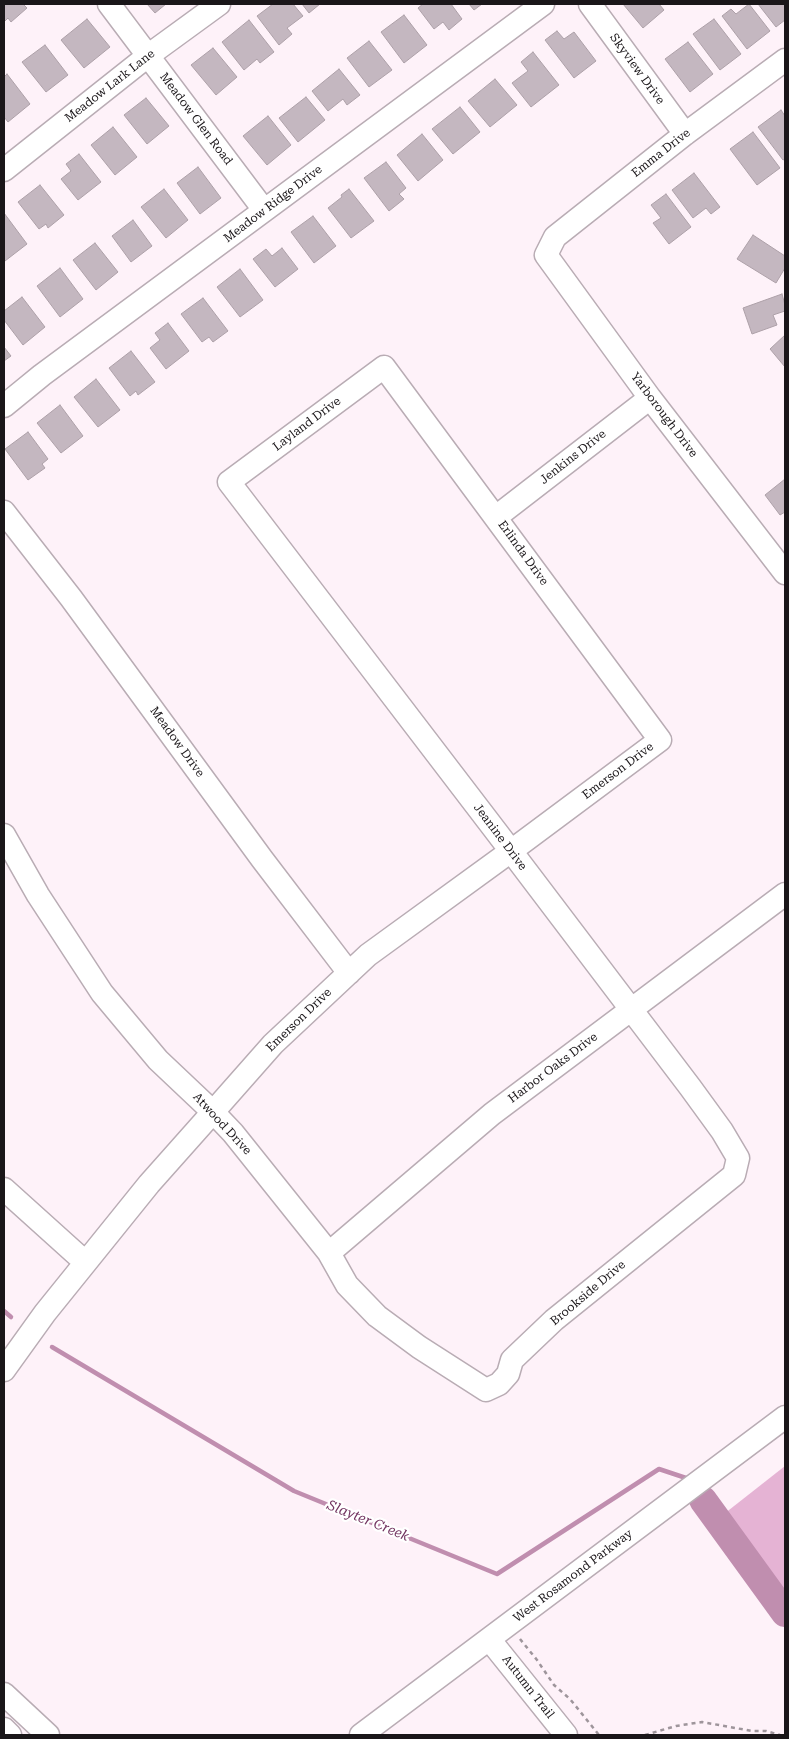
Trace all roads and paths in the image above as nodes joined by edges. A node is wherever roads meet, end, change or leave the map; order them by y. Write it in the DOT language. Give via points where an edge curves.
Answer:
graph roads {
  1 [pos="109,4"];
  2 [pos="219,4"];
  3 [pos="543,4"];
  4 [pos="590,4"];
  5 [pos="149,55"];
  6 [pos="785,60"];
  7 [pos="685,134"];
  8 [pos="4,170"];
  9 [pos="264,210"];
  10 [pos="546,254"];
  11 [pos="384,367"];
  12 [pos="650,398"];
  13 [pos="4,406"];
  14 [pos="230,482"];
  15 [pos="4,512"];
  16 [pos="496,516"];
  17 [pos="785,573"];
  18 [pos="660,740"];
  19 [pos="4,835"];
  20 [pos="511,851"];
  21 [pos="785,894"];
  22 [pos="349,973"];
  23 [pos="631,1009"];
  24 [pos="213,1112"];
  25 [pos="4,1189"];
  26 [pos="712,1193"];
  27 [pos="329,1252"];
  28 [pos="85,1262"];
  29 [pos="4,1370"];
  30 [pos="473,1382"];
  31 [pos="785,1417"];
  32 [pos="515,1634"];
  33 [pos="489,1639"];
  34 [pos="4,1694"];
  35 [pos="4,1729"];
  36 [pos="560,1733"];
  37 [pos="10,1735"];
  38 [pos="48,1735"];
  39 [pos="361,1735"];
  40 [pos="599,1735"];
  41 [pos="646,1735"];
  42 [pos="780,1735"];
  1 -- 5 [label="street, Meadow Glen Road"];
  2 -- 5 [label="street, Meadow Lark Lane"];
  3 -- 9 [label="street, Meadow Ridge Drive"];
  4 -- 7 [label="street, Skyview Drive"];
  5 -- 8 [label="street, Meadow Lark Lane"];
  5 -- 9 [label="street, Meadow Glen Road"];
  6 -- 7 [label="street, Emma Drive"];
  7 -- 10 [label="street, Emma Drive" via="555,237"];
  9 -- 13 [label="street, Meadow Ridge Drive"];
  10 -- 12 [label="street, Yarborough Drive"];
  11 -- 14 [label="street, Layland Drive"];
  11 -- 16 [label="street, Erlinda Drive"];
  12 -- 16 [label="street, Jenkins Drive"];
  12 -- 17 [label="street, Yarborough Drive"];
  14 -- 20 [label="street, Jeanine Drive"];
  15 -- 22 [label="street, Meadow Drive"];
  16 -- 18 [label="street, Erlinda Drive"];
  18 -- 20 [label="street, Emerson Drive"];
  19 -- 24 [label="street, Atwood Drive" via="38,895 102,993 158,1060"];
  20 -- 22 [label="street, Emerson Drive" via="368,955"];
  20 -- 23 [label="street, Jeanine Drive"];
  21 -- 23 [label="street, Harbor Oaks Drive"];
  22 -- 24 [label="street, Emerson Drive" via="273,1044"];
  23 -- 26 [label="street, Jeanine Drive" via="722,1131 738,1158 734,1175"];
  23 -- 27 [label="street, Harbor Oaks Drive" via="492,1114"];
  24 -- 27 [label="street, Atwood Drive" via="234,1133"];
  24 -- 28 [label="street, Emerson Drive"];
  25 -- 28 [label="street"];
  26 -- 30 [label="street, Brookside Drive" via="554,1320 512,1360 508,1374 499,1384 486,1390"];
  27 -- 30 [label="street, Atwood Drive" via="348,1285 377,1316"];
  28 -- 29 [label="street, Emerson Drive"];
  31 -- 33 [label="street, West Rosamond Parkway"];
  32 -- 40 [label="path" via="554,1685 570,1699"];
  33 -- 36 [label="street, Autumn Trail"];
  33 -- 39 [label="street, West Rosamond Parkway"];
  34 -- 38 [label="street"];
  35 -- 37 [label="street"];
  41 -- 42 [label="path" via="702,1722"];
}
